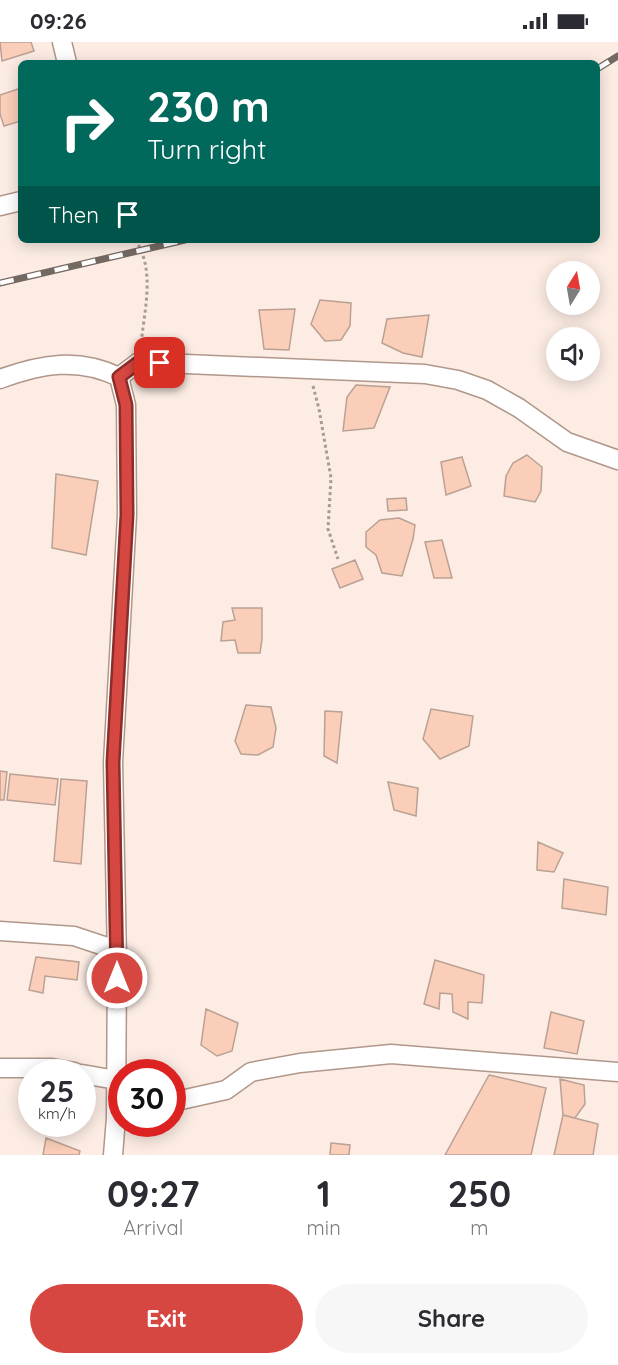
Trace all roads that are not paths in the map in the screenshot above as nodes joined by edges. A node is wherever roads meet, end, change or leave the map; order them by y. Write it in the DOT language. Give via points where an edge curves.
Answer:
graph roads {
  1 [pos="62,42"];
  2 [pos="66,60"];
  3 [pos="18,202"];
  4 [pos="0,206"];
  5 [pos="119,377"];
  6 [pos="0,379"];
  7 [pos="618,460"];
  8 [pos="0,931"];
  9 [pos="116,950"];
  10 [pos="116,1059"];
  11 [pos="0,1068"];
  12 [pos="18,1068"];
  13 [pos="618,1072"];
  14 [pos="186,1099"];
  15 [pos="116,1137"];
  16 [pos="113,1155"];
  1 -- 2 [label="street"];
  3 -- 4 [label="street"];
  5 -- 6 [label="street" via="103,369 56,364"];
  5 -- 7 [label="street" via="139,362 425,374 487,390 567,442"];
  5 -- 9 [label="street" via="126,405 127,515 113,762"];
  8 -- 9 [label="street" via="74,936"];
  9 -- 10 [label="street"];
  11 -- 12 [label="street"];
  13 -- 14 [label="street" via="391,1054 251,1072 226,1090"];
  15 -- 16 [label="street"];
}
